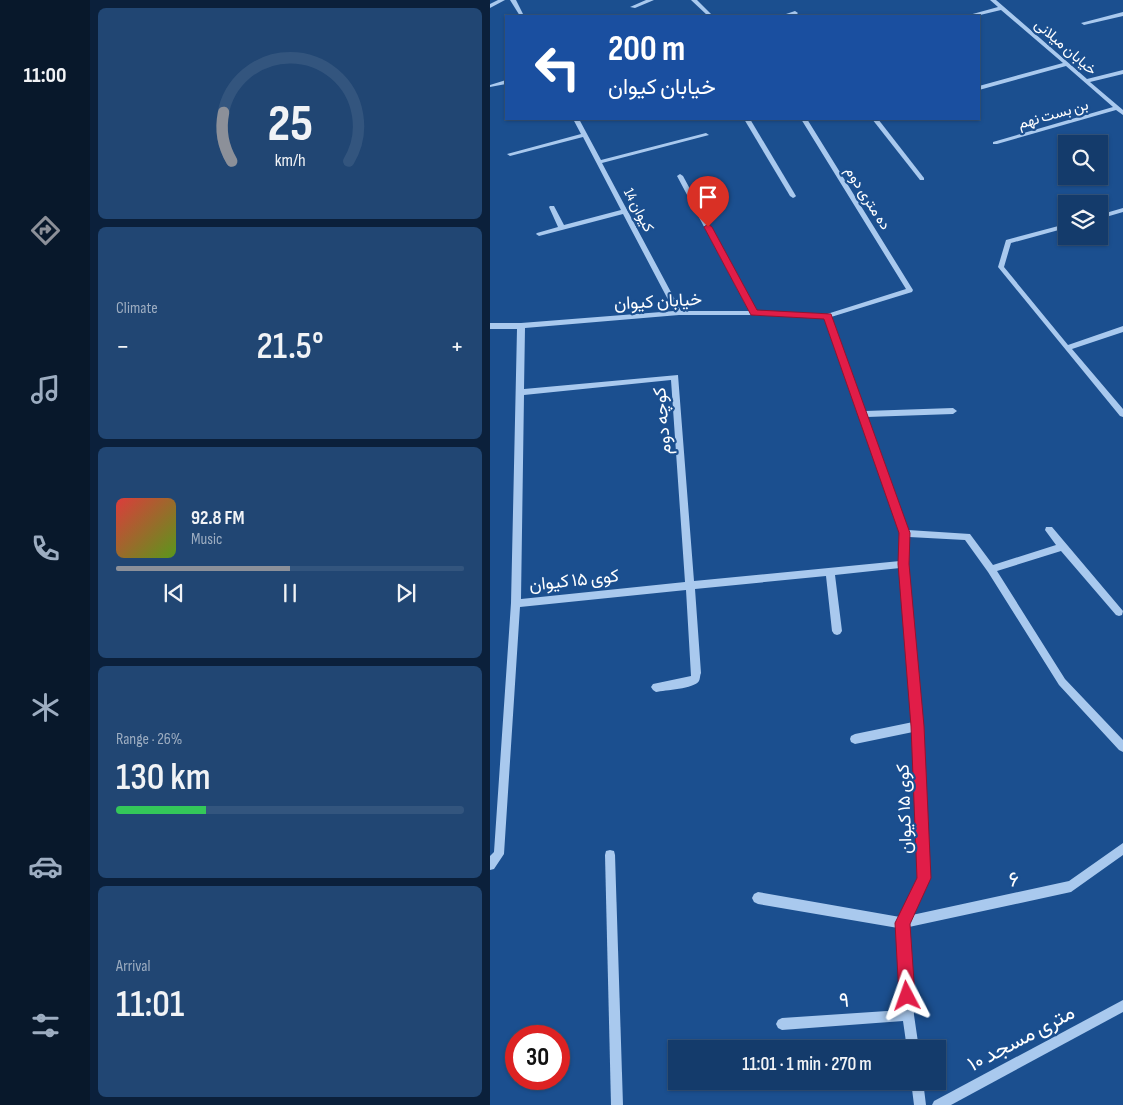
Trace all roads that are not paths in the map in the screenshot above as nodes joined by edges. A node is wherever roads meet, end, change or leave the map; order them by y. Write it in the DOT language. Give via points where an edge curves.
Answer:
graph roads {
  1 [pos="502,0"];
  2 [pos="513,0"];
  3 [pos="651,0"];
  4 [pos="694,0"];
  5 [pos="993,0"];
  6 [pos="490,6"];
  7 [pos="633,6"];
  8 [pos="1002,8"];
  9 [pos="795,13"];
  10 [pos="1123,14"];
  11 [pos="521,15"];
  12 [pos="710,15"];
  13 [pos="787,15"];
  14 [pos="975,15"];
  15 [pos="1084,23"];
  16 [pos="1067,64"];
  17 [pos="1123,72"];
  18 [pos="1086,81"];
  19 [pos="505,82"];
  20 [pos="491,86"];
  21 [pos="980,88"];
  22 [pos="1117,108"];
  23 [pos="1123,113"];
  24 [pos="577,120"];
  25 [pos="748,120"];
  26 [pos="805,120"];
  27 [pos="876,120"];
  28 [pos="585,135"];
  29 [pos="706,135"];
  30 [pos="995,143"];
  31 [pos="510,154"];
  32 [pos="600,162"];
  33 [pos="680,176"];
  34 [pos="922,179"];
  35 [pos="793,196"];
  36 [pos="552,207"];
  37 [pos="1123,210"];
  38 [pos="625,211"];
  39 [pos="1108,214"];
  40 [pos="562,228"];
  41 [pos="1058,228"];
  42 [pos="539,234"];
  43 [pos="1008,242"];
  44 [pos="910,290"];
  45 [pos="679,313"];
  46 [pos="754,313"];
  47 [pos="827,316"];
  48 [pos="490,326"];
  49 [pos="521,326"];
  50 [pos="1123,329"];
  51 [pos="1067,348"];
  52 [pos="521,392"];
  53 [pos="953,411"];
  54 [pos="863,414"];
  55 [pos="1123,414"];
  56 [pos="1049,530"];
  57 [pos="905,533"];
  58 [pos="1062,547"];
  59 [pos="904,564"];
  60 [pos="991,569"];
  61 [pos="830,571"];
  62 [pos="691,586"];
  63 [pos="516,603"];
  64 [pos="1119,612"];
  65 [pos="837,631"];
  66 [pos="656,687"];
  67 [pos="918,726"];
  68 [pos="855,739"];
  69 [pos="1123,747"];
  70 [pos="1123,848"];
  71 [pos="610,855"];
  72 [pos="490,865"];
  73 [pos="758,898"];
  74 [pos="903,923"];
  75 [pos="1123,1006"];
  76 [pos="908,1015"];
  77 [pos="782,1024"];
  78 [pos="912,1040"];
  79 [pos="918,1090"];
  80 [pos="617,1105"];
  81 [pos="920,1105"];
  82 [pos="938,1105"];
  1 -- 6 [label="street"];
  2 -- 11 [label="street"];
  3 -- 7 [label="street"];
  4 -- 12 [label="street"];
  5 -- 8 [label="street, خیابان میلانی"];
  8 -- 14 [label="street"];
  8 -- 16 [label="street, خیابان میلانی"];
  9 -- 13 [label="street"];
  10 -- 15 [label="street"];
  16 -- 18 [label="street, خیابان میلانی"];
  16 -- 21 [label="street"];
  17 -- 18 [label="street"];
  18 -- 22 [label="street, خیابان میلانی"];
  19 -- 20 [label="street"];
  22 -- 23 [label="street, خیابان میلانی"];
  22 -- 30 [label="street, بن بست نهم"];
  24 -- 28 [label="street, کیوان 14"];
  25 -- 35 [label="street"];
  26 -- 44 [label="street, ده متری دوم"];
  27 -- 34 [label="street"];
  28 -- 31 [label="street"];
  28 -- 32 [label="street, کیوان 14"];
  29 -- 32 [label="street"];
  32 -- 38 [label="street, کیوان 14"];
  33 -- 46 [label="street"];
  36 -- 40 [label="street"];
  37 -- 39 [label="street"];
  38 -- 40 [label="street"];
  38 -- 45 [label="street, کیوان 14"];
  40 -- 42 [label="street"];
  41 -- 43 [label="street"];
  43 -- 51 [label="street" via="1001,267"];
  44 -- 47 [label="street, خیابان کیوان"];
  45 -- 46 [label="street, خیابان کیوان"];
  45 -- 49 [label="street, خیابان کیوان"];
  46 -- 47 [label="street, خیابان کیوان"];
  47 -- 54 [label="street, کوی ۱۵ کیوان"];
  48 -- 49 [label="street, خیابان کیوان"];
  49 -- 52 [label="street"];
  50 -- 51 [label="street"];
  51 -- 55 [label="street"];
  52 -- 62 [label="street, کوچه دوم" via="676,377"];
  52 -- 63 [label="street"];
  53 -- 54 [label="street"];
  54 -- 57 [label="street, کوی ۱۵ کیوان"];
  56 -- 58 [label="street"];
  57 -- 59 [label="street, کوی ۱۵ کیوان"];
  57 -- 60 [label="street" via="968,537"];
  58 -- 60 [label="street"];
  58 -- 64 [label="street"];
  59 -- 61 [label="street, کوی ۱۵ کیوان"];
  59 -- 67 [label="street, کوی ۱۵ کیوان"];
  60 -- 69 [label="street" via="1062,682"];
  61 -- 62 [label="street, کوی ۱۵ کیوان"];
  61 -- 65 [label="street"];
  62 -- 63 [label="street, کوی ۱۵ کیوان"];
  62 -- 66 [label="street" via="695,679"];
  63 -- 72 [label="street" via="499,854"];
  67 -- 68 [label="street"];
  67 -- 74 [label="street, کوی ۱۵ کیوان" via="924,878"];
  70 -- 74 [label="street, ۶" via="1071,886"];
  71 -- 80 [label="street"];
  73 -- 74 [label="street"];
  74 -- 76 [label="street, کوی ۱۵ کیوان"];
  75 -- 82 [label="street, ۱۰ متری مسجد"];
  76 -- 77 [label="street, ۹"];
  76 -- 78 [label="street, کوی ۱۵ کیوان"];
  79 -- 81 [label="street"];
}
